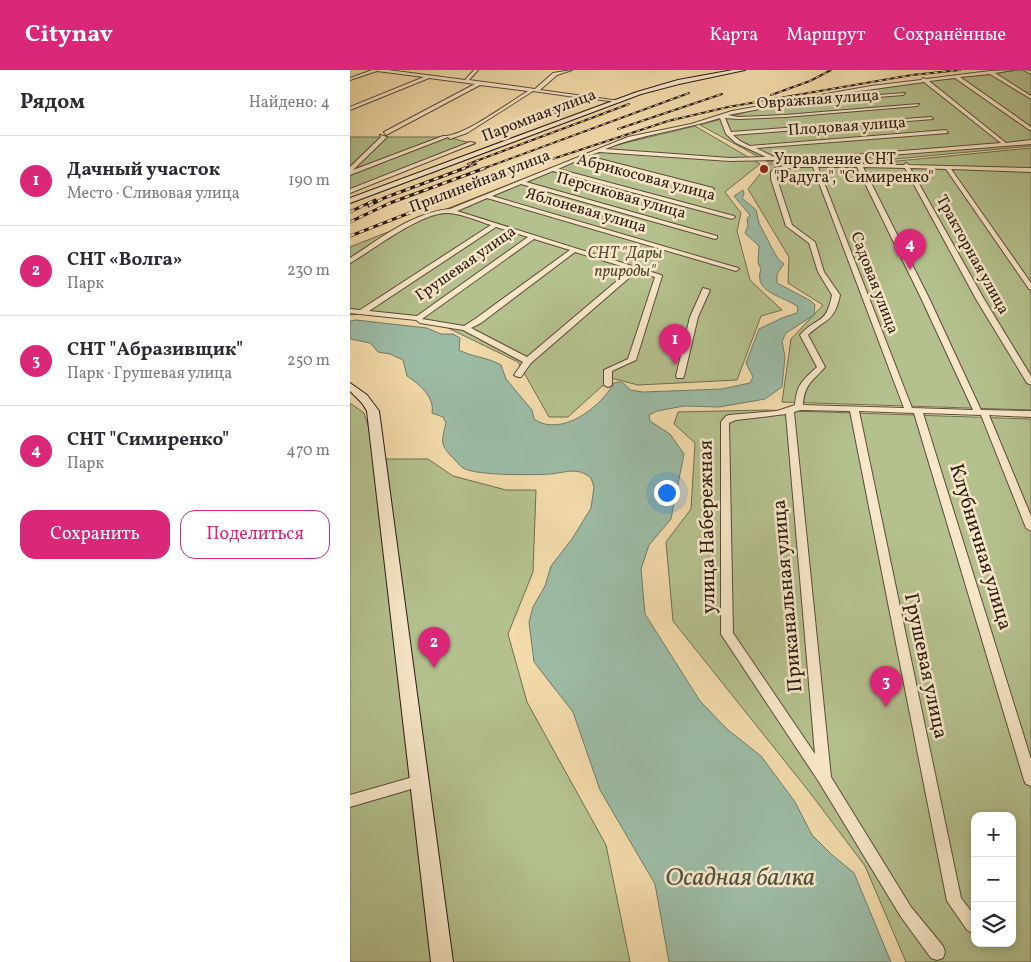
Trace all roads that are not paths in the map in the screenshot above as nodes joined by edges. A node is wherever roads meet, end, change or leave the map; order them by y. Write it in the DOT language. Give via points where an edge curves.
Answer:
graph roads {
  1 [pos="377,70"];
  2 [pos="476,70"];
  3 [pos="549,70"];
  4 [pos="570,70"];
  5 [pos="742,70"];
  6 [pos="1011,70"];
  7 [pos="1026,70"];
  8 [pos="990,72"];
  9 [pos="1031,73"];
  10 [pos="555,74"];
  11 [pos="429,76"];
  12 [pos="955,76"];
  13 [pos="350,79"];
  14 [pos="923,80"];
  15 [pos="466,81"];
  16 [pos="480,83"];
  17 [pos="535,90"];
  18 [pos="830,94"];
  19 [pos="903,94"];
  20 [pos="595,98"];
  21 [pos="1031,98"];
  22 [pos="618,101"];
  23 [pos="917,105"];
  24 [pos="350,109"];
  25 [pos="722,116"];
  26 [pos="931,118"];
  27 [pos="528,121"];
  28 [pos="1031,129"];
  29 [pos="946,132"];
  30 [pos="729,134"];
  31 [pos="1031,142"];
  32 [pos="472,143"];
  33 [pos="1005,144"];
  34 [pos="750,147"];
  35 [pos="598,152"];
  36 [pos="583,156"];
  37 [pos="773,158"];
  38 [pos="795,163"];
  39 [pos="815,165"];
  40 [pos="859,165"];
  41 [pos="906,166"];
  42 [pos="947,167"];
  43 [pos="552,169"];
  44 [pos="1031,170"];
  45 [pos="350,171"];
  46 [pos="350,182"];
  47 [pos="520,182"];
  48 [pos="364,186"];
  49 [pos="711,189"];
  50 [pos="381,190"];
  51 [pos="350,191"];
  52 [pos="486,196"];
  53 [pos="350,201"];
  54 [pos="451,212"];
  55 [pos="732,217"];
  56 [pos="494,226"];
  57 [pos="533,237"];
  58 [pos="715,237"];
  59 [pos="574,250"];
  60 [pos="350,261"];
  61 [pos="635,268"];
  62 [pos="736,269"];
  63 [pos="1031,288"];
  64 [pos="706,290"];
  65 [pos="350,311"];
  66 [pos="362,312"];
  67 [pos="418,318"];
  68 [pos="465,328"];
  69 [pos="528,361"];
  70 [pos="518,375"];
  71 [pos="680,376"];
  72 [pos="1031,384"];
  73 [pos="608,385"];
  74 [pos="350,386"];
  75 [pos="794,409"];
  76 [pos="854,409"];
  77 [pos="914,411"];
  78 [pos="981,413"];
  79 [pos="1031,414"];
  80 [pos="1031,528"];
  81 [pos="824,778"];
  82 [pos="1031,780"];
  83 [pos="420,781"];
  84 [pos="350,801"];
  85 [pos="971,924"];
  86 [pos="937,952"];
  87 [pos="442,962"];
  1 -- 11 [label="street"];
  1 -- 13 [label="street"];
  2 -- 15 [label="street"];
  3 -- 10 [label="street"];
  4 -- 10 [label="street"];
  5 -- 22 [label="street, Паромная улица" via="678,82"];
  6 -- 8 [label="street"];
  7 -- 9 [label="street"];
  8 -- 12 [label="street"];
  8 -- 21 [label="street"];
  10 -- 17 [label="street"];
  11 -- 15 [label="street"];
  11 -- 24 [label="street"];
  12 -- 14 [label="street"];
  12 -- 28 [label="street"];
  14 -- 18 [label="street"];
  14 -- 33 [label="street"];
  15 -- 16 [label="street"];
  16 -- 17 [label="street"];
  16 -- 45 [label="street" via="384,135"];
  17 -- 20 [label="street"];
  17 -- 45 [label="street" via="465,132"];
  18 -- 19 [label="street" via="853,98"];
  18 -- 25 [label="street"];
  20 -- 22 [label="street"];
  20 -- 27 [label="street"];
  22 -- 50 [label="street, Паромная улица"];
  23 -- 25 [label="street, Овражная улица" via="785,116"];
  25 -- 30 [label="street"];
  25 -- 35 [label="street" via="630,138"];
  26 -- 30 [label="street"];
  29 -- 34 [label="street, Плодовая улица"];
  30 -- 34 [label="street"];
  31 -- 33 [label="street"];
  32 -- 48 [label="street"];
  33 -- 38 [label="street"];
  34 -- 37 [label="street"];
  35 -- 36 [label="street, Прилинейная улица"];
  35 -- 37 [label="street" via="637,151 741,161"];
  36 -- 43 [label="street, Прилинейная улица"];
  36 -- 49 [label="street"];
  37 -- 38 [label="street"];
  38 -- 39 [label="street"];
  38 -- 75 [label="street" via="777,168 774,179 789,226 812,242 821,272 836,295 834,308 826,321 804,335 821,368 804,385 799,395 800,405"];
  39 -- 40 [label="street"];
  39 -- 77 [label="street, Садовая улица"];
  40 -- 41 [label="street"];
  40 -- 78 [label="street"];
  41 -- 42 [label="street"];
  41 -- 72 [label="street, Тракторная улица"];
  42 -- 44 [label="street"];
  42 -- 63 [label="street"];
  43 -- 47 [label="street, Прилинейная улица"];
  43 -- 55 [label="street, Абрикосовая улица"];
  46 -- 48 [label="street"];
  47 -- 52 [label="street, Прилинейная улица"];
  47 -- 58 [label="street, Персиковая улица"];
  48 -- 50 [label="street"];
  48 -- 51 [label="street"];
  50 -- 53 [label="street, Паромная улица"];
  52 -- 54 [label="street, Прилинейная улица"];
  52 -- 62 [label="street, Яблоневая улица"];
  54 -- 56 [label="street"];
  54 -- 60 [label="street, Прилинейная улица" via="440,211 413,222"];
  56 -- 57 [label="street"];
  56 -- 66 [label="street"];
  57 -- 59 [label="street"];
  57 -- 67 [label="street, Грушевая улица"];
  59 -- 61 [label="street"];
  59 -- 68 [label="street"];
  61 -- 69 [label="street"];
  61 -- 73 [label="street" via="658,276 632,360 608,370"];
  64 -- 71 [label="street" via="694,317"];
  65 -- 66 [label="street"];
  66 -- 67 [label="street"];
  67 -- 68 [label="street" via="420,321"];
  68 -- 69 [label="street"];
  69 -- 70 [label="street"];
  74 -- 83 [label="street" via="370,404 373,411"];
  75 -- 76 [label="street"];
  75 -- 81 [label="street, Приканальная улица"];
  75 -- 81 [label="street, улица Набережная" via="729,418 726,422 727,634"];
  76 -- 77 [label="street"];
  76 -- 85 [label="street, Грушевая улица" via="954,901"];
  77 -- 78 [label="street"];
  77 -- 82 [label="street, Клубничная улица"];
  78 -- 79 [label="street"];
  78 -- 80 [label="street"];
  81 -- 86 [label="street, улица Набережная" via="906,912"];
  83 -- 84 [label="street"];
  83 -- 87 [label="street"];
}
